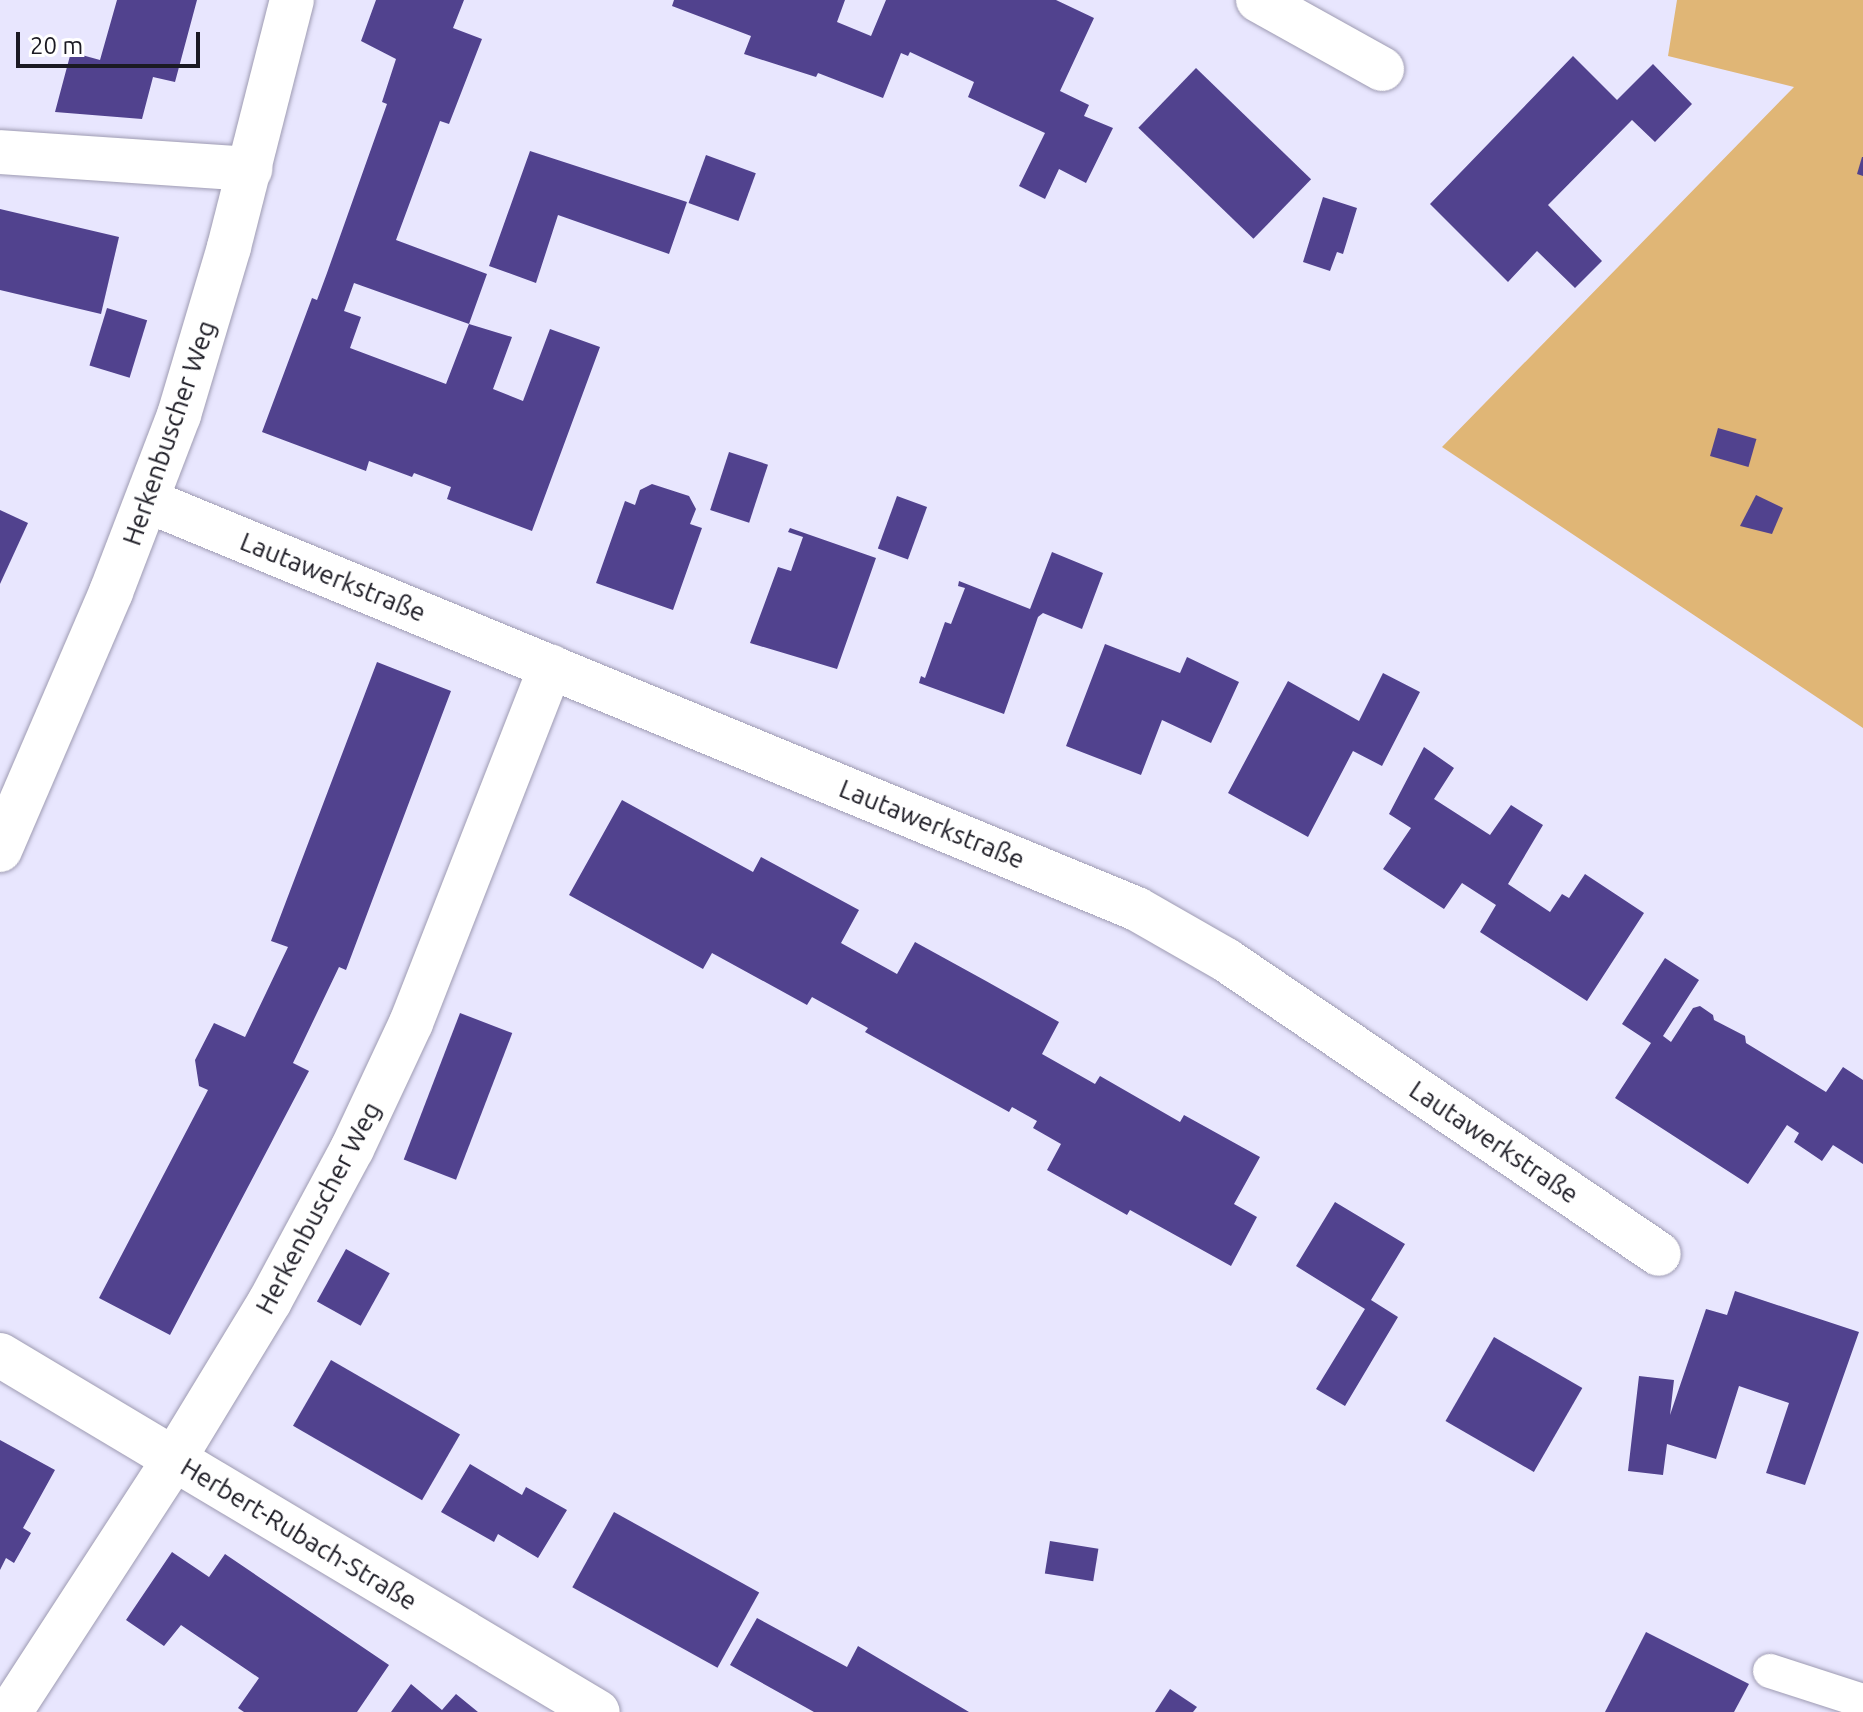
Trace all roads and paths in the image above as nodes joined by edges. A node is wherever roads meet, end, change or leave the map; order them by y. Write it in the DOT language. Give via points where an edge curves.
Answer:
graph roads {
  1 [pos="292,0"];
  2 [pos="1258,0"];
  3 [pos="1382,69"];
  4 [pos="0,152"];
  5 [pos="250,169"];
  6 [pos="148,501"];
  7 [pos="551,666"];
  8 [pos="0,850"];
  9 [pos="1659,1254"];
  10 [pos="0,1355"];
  11 [pos="174,1459"];
  12 [pos="1770,1671"];
  13 [pos="1863,1701"];
  14 [pos="10,1712"];
  15 [pos="598,1712"];
  1 -- 5 [label="street, Herkenbuscher Weg"];
  2 -- 3 [label="street"];
  4 -- 5 [label="street"];
  5 -- 6 [label="street, Herkenbuscher Weg" via="206,332"];
  6 -- 7 [label="street, Lautawerkstraße"];
  6 -- 8 [label="street, Herkenbuscher Weg"];
  7 -- 9 [label="street, Lautawerkstraße" via="1090,889 1186,934"];
  7 -- 11 [label="street, Herkenbuscher Weg" via="377,1097 270,1301"];
  10 -- 11 [label="street, Herbert-Rubach-Straße"];
  11 -- 14 [label="street, Herkenbuscher Weg"];
  11 -- 15 [label="street, Herbert-Rubach-Straße"];
  12 -- 13 [label="lane"];
}
